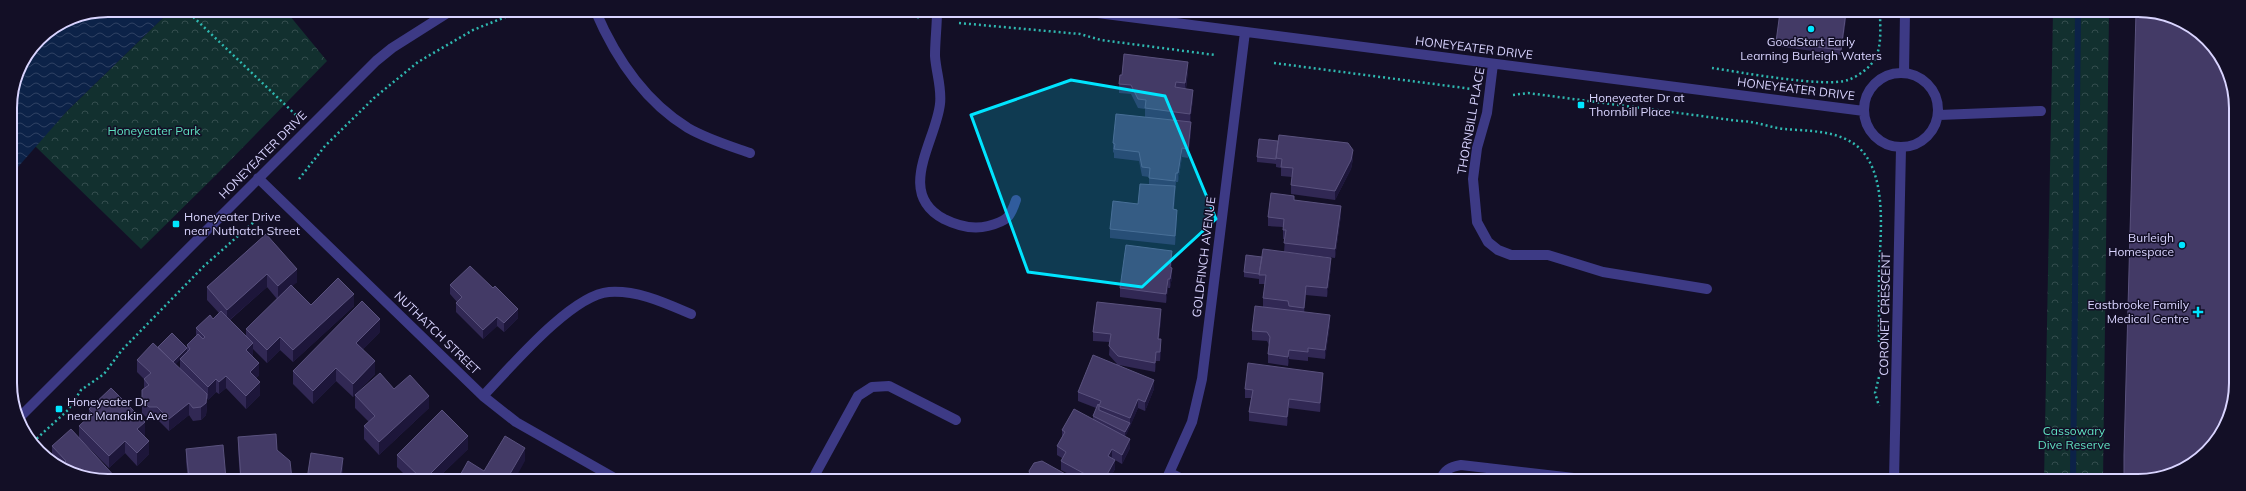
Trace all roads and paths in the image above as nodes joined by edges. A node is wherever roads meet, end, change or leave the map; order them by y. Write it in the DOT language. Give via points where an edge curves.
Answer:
graph roads {
  1 [pos="193,17"];
  2 [pos="441,17"];
  3 [pos="505,17"];
  4 [pos="598,17"];
  5 [pos="918,17"];
  6 [pos="937,17"];
  7 [pos="1129,17"];
  8 [pos="1880,17"];
  9 [pos="1905,17"];
  10 [pos="925,20"];
  11 [pos="959,23"];
  12 [pos="1245,32"];
  13 [pos="1215,55"];
  14 [pos="1274,63"];
  15 [pos="1494,64"];
  16 [pos="1712,68"];
  17 [pos="1904,73"];
  18 [pos="1472,89"];
  19 [pos="1513,95"];
  20 [pos="1864,110"];
  21 [pos="2041,111"];
  22 [pos="1939,114"];
  23 [pos="309,127"];
  24 [pos="1901,148"];
  25 [pos="750,153"];
  26 [pos="258,178"];
  27 [pos="299,179"];
  28 [pos="1016,200"];
  29 [pos="263,214"];
  30 [pos="1706,289"];
  31 [pos="691,314"];
  32 [pos="1879,346"];
  33 [pos="1879,374"];
  34 [pos="483,396"];
  35 [pos="1879,412"];
  36 [pos="23,414"];
  37 [pos="956,420"];
  38 [pos="37,439"];
  39 [pos="607,474"];
  40 [pos="815,474"];
  41 [pos="1169,474"];
  42 [pos="1443,474"];
  43 [pos="1539,474"];
  44 [pos="1894,474"];
  1 -- 23 [label="path"];
  2 -- 23 [label="street, HONEYEATER DRIVE" via="376,61"];
  3 -- 27 [label="path" via="473,30 418,62 374,98 325,146"];
  4 -- 25 [label="street" via="619,59 651,98 689,128"];
  5 -- 10 [label="path"];
  6 -- 28 [label="street" via="935,56 940,104 920,166 926,203 936,215 966,228 1000,223 1011,215"];
  7 -- 12 [label="street, HONEYEATER DRIVE"];
  8 -- 16 [label="path, HONEYEATER DRIVE" via="1881,35 1876,58 1863,72 1848,80 1828,82"];
  9 -- 17 [label="street"];
  11 -- 13 [label="path" via="1080,34 1101,40"];
  12 -- 15 [label="street, HONEYEATER DRIVE"];
  12 -- 41 [label="street, GOLDFINCH AVENUE" via="1204,366 1192,422"];
  14 -- 18 [label="path"];
  15 -- 20 [label="street, HONEYEATER DRIVE"];
  15 -- 30 [label="street, THORNBILL PLACE" via="1473,179 1477,222 1488,242 1498,250 1511,255 1548,255 1603,272"];
  17 -- 20 [label="street" via="1891,74 1871,88"];
  17 -- 22 [label="street" via="1915,76 1929,87 1938,102"];
  19 -- 32 [label="path" via="1528,93 1752,121 1771,127 1828,134 1856,146 1867,156 1875,174 1881,206"];
  20 -- 24 [label="street" via="1871,132 1884,143"];
  21 -- 22 [label="street"];
  22 -- 24 [label="street" via="1930,134 1912,146"];
  23 -- 26 [label="street, HONEYEATER DRIVE"];
  24 -- 44 [label="street, CORONET CRESCENT"];
  26 -- 34 [label="street, NUTHATCH STREET"];
  26 -- 36 [label="street, HONEYEATER DRIVE"];
  29 -- 38 [label="path" via="204,266 122,350 104,374 81,390 68,410"];
  31 -- 34 [label="street" via="653,298 630,293 608,292 597,295 564,314"];
  33 -- 35 [label="path" via="1875,393"];
  34 -- 39 [label="street, NUTHATCH STREET" via="516,422"];
  37 -- 40 [label="street" via="889,386 872,387 858,396"];
  42 -- 43 [label="street" via="1451,466 1461,465"];
}
